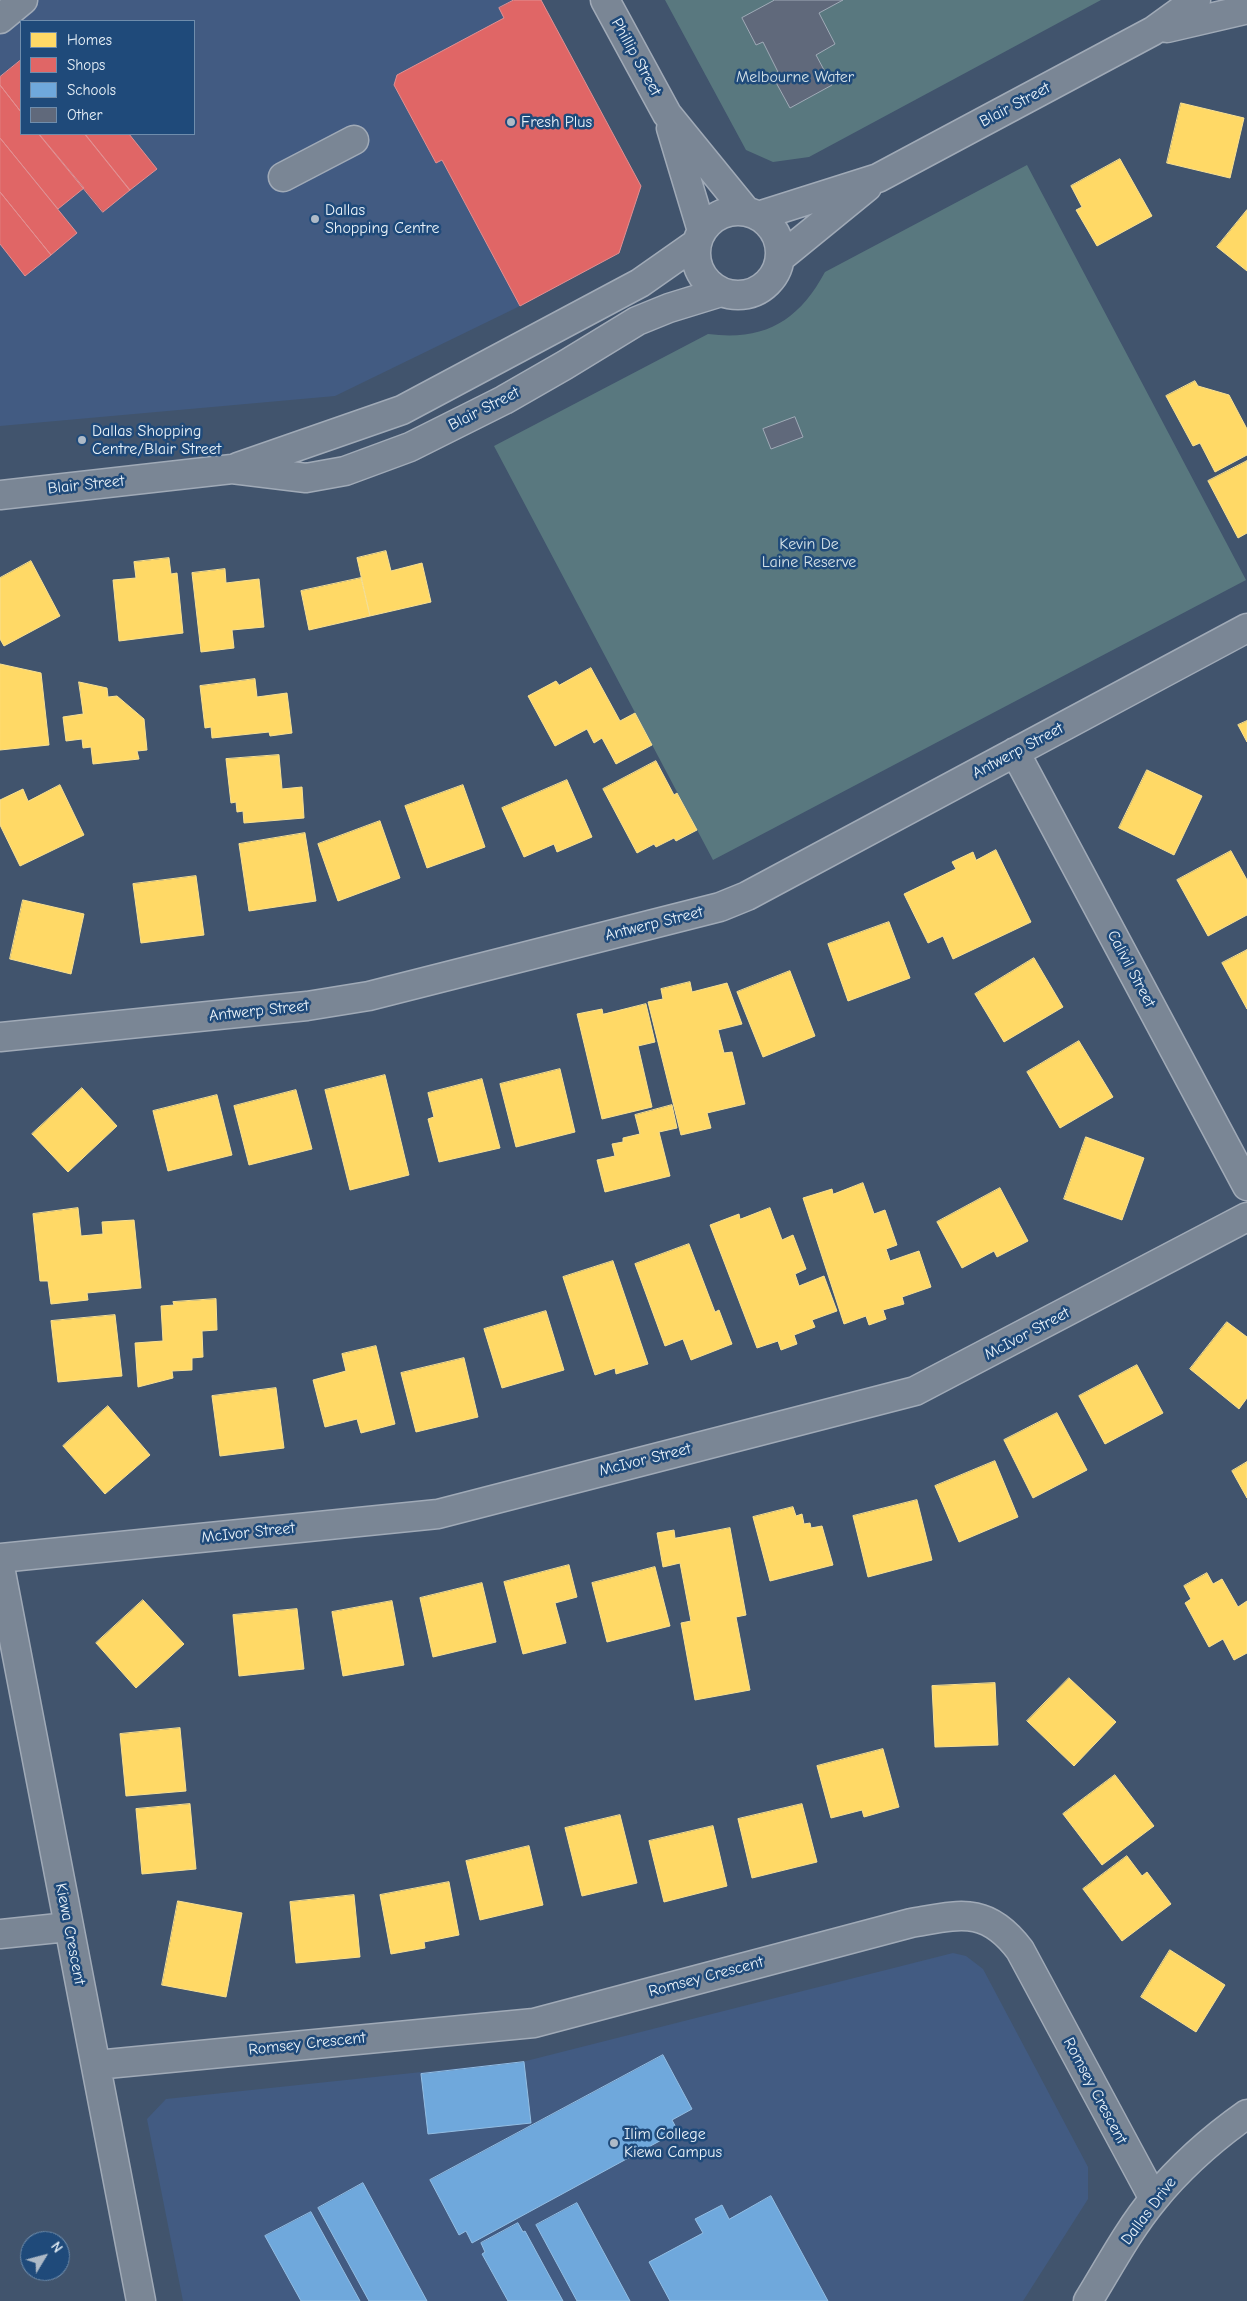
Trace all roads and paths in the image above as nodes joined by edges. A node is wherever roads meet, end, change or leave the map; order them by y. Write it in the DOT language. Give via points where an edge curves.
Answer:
graph roads {
  1 [pos="23,0"];
  2 [pos="605,0"];
  3 [pos="1196,0"];
  4 [pos="1241,7"];
  5 [pos="0,18"];
  6 [pos="1153,31"];
  7 [pos="668,114"];
  8 [pos="354,140"];
  9 [pos="283,177"];
  10 [pos="878,178"];
  11 [pos="752,213"];
  12 [pos="699,237"];
  13 [pos="780,258"];
  14 [pos="721,292"];
  15 [pos="232,469"];
  16 [pos="0,495"];
  17 [pos="1247,628"];
  18 [pos="1015,752"];
  19 [pos="0,1037"];
  20 [pos="1247,1186"];
  21 [pos="1247,1217"];
  22 [pos="0,1558"];
  23 [pos="0,1568"];
  24 [pos="68,1927"];
  25 [pos="0,1934"];
  26 [pos="96,2065"];
  27 [pos="1247,2114"];
  28 [pos="1154,2200"];
  29 [pos="142,2301"];
  30 [pos="1088,2301"];
  1 -- 5 [label="street"];
  2 -- 7 [label="street, Phillip Street"];
  3 -- 6 [label="street, Blair Street"];
  4 -- 6 [label="street, Blair Street"];
  6 -- 10 [label="street, Blair Street"];
  7 -- 11 [label="street, Phillip Street"];
  7 -- 12 [label="street, Phillip Street"];
  8 -- 9 [label="street"];
  10 -- 11 [label="street, Blair Street"];
  10 -- 13 [label="street, Blair Street"];
  11 -- 12 [label="street" via="733,211 721,214"];
  11 -- 13 [label="street" via="768,223 776,233"];
  12 -- 14 [label="street" via="696,258 701,271"];
  12 -- 15 [label="street, Blair Street" via="640,283 402,410"];
  13 -- 14 [label="street" via="769,281 759,290 734,295"];
  14 -- 15 [label="street, Blair Street" via="636,321 504,400 410,447 376,460 306,478"];
  15 -- 16 [label="street, Blair Street"];
  17 -- 18 [label="street, Antwerp Street"];
  18 -- 19 [label="street, Antwerp Street" via="747,896 720,907 369,996 307,1006"];
  18 -- 20 [label="street, Calivil Street"];
  21 -- 22 [label="street, McIvor Street" via="915,1391 438,1514"];
  23 -- 24 [label="street, Kiewa Crescent"];
  24 -- 25 [label="street"];
  24 -- 26 [label="street, Kiewa Crescent"];
  26 -- 28 [label="street, Romsey Crescent" via="534,2022 911,1923 955,1916 978,1917 996,1924 1020,1950"];
  26 -- 29 [label="street, Kiewa Crescent"];
  27 -- 28 [label="street, Dallas Drive" via="1189,2161"];
  28 -- 30 [label="street, Dallas Drive"];
}
